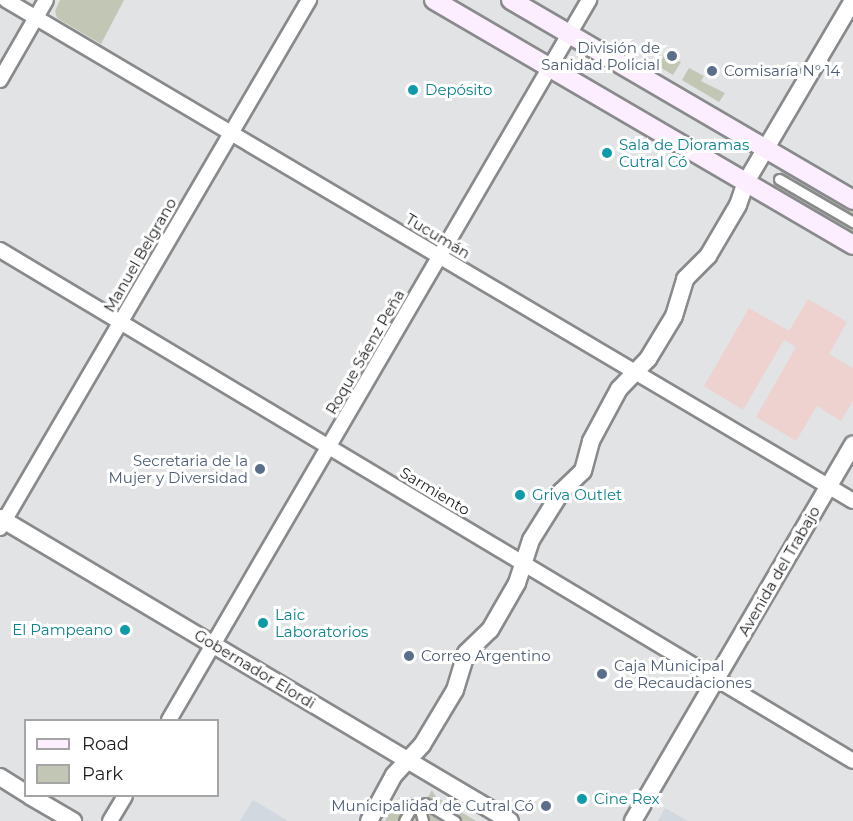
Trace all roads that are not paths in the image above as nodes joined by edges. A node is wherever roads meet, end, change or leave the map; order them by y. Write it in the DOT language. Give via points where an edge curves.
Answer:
graph roads {
  1 [pos="6,0"];
  2 [pos="46,0"];
  3 [pos="309,0"];
  4 [pos="434,0"];
  5 [pos="511,0"];
  6 [pos="589,0"];
  7 [pos="852,0"];
  8 [pos="36,18"];
  9 [pos="569,34"];
  10 [pos="550,68"];
  11 [pos="0,80"];
  12 [pos="231,133"];
  13 [pos="765,149"];
  14 [pos="779,179"];
  15 [pos="746,182"];
  16 [pos="853,200"];
  17 [pos="853,222"];
  18 [pos="853,245"];
  19 [pos="0,250"];
  20 [pos="440,257"];
  21 [pos="120,322"];
  22 [pos="635,372"];
  23 [pos="853,445"];
  24 [pos="329,447"];
  25 [pos="828,487"];
  26 [pos="853,501"];
  27 [pos="1,522"];
  28 [pos="523,563"];
  29 [pos="213,645"];
  30 [pos="716,678"];
  31 [pos="170,719"];
  32 [pos="408,760"];
  33 [pos="853,760"];
  34 [pos="0,777"];
  35 [pos="24,792"];
  36 [pos="33,797"];
  37 [pos="124,797"];
  38 [pos="419,804"];
  39 [pos="73,821"];
  40 [pos="110,821"];
  41 [pos="369,821"];
  42 [pos="404,821"];
  43 [pos="423,821"];
  44 [pos="455,821"];
  45 [pos="510,821"];
  46 [pos="633,821"];
  1 -- 8 [label="street, Tucumán"];
  2 -- 8 [label="street"];
  3 -- 12 [label="street, Manuel Belgrano"];
  4 -- 10 [label="main road"];
  5 -- 9 [label="main road"];
  6 -- 9 [label="street, Roque Sáenz Peña"];
  7 -- 13 [label="street"];
  8 -- 11 [label="street"];
  8 -- 12 [label="street, Tucumán"];
  9 -- 10 [label="street, Roque Sáenz Peña"];
  9 -- 13 [label="main road"];
  10 -- 15 [label="main road"];
  10 -- 20 [label="street, Roque Sáenz Peña"];
  12 -- 20 [label="street, Tucumán"];
  12 -- 21 [label="street, Manuel Belgrano"];
  13 -- 15 [label="street"];
  13 -- 16 [label="main road"];
  14 -- 17 [label="street"];
  15 -- 18 [label="main road"];
  15 -- 22 [label="street" via="738,205 706,259 685,279 674,316"];
  19 -- 21 [label="street, Sarmiento"];
  20 -- 22 [label="street, Tucumán"];
  20 -- 24 [label="street, Roque Sáenz Peña"];
  21 -- 24 [label="street, Sarmiento"];
  21 -- 27 [label="street, Manuel Belgrano"];
  22 -- 25 [label="street, Tucumán"];
  22 -- 28 [label="street" via="620,387 593,436 584,471 559,495 528,545"];
  23 -- 25 [label="street, Avenida del Trabajo"];
  24 -- 28 [label="street, Sarmiento"];
  24 -- 29 [label="street, Roque Sáenz Peña"];
  25 -- 26 [label="street, Tucumán"];
  25 -- 30 [label="street, Avenida del Trabajo"];
  27 -- 29 [label="street, Gobernador Elordi"];
  28 -- 30 [label="street, Sarmiento"];
  28 -- 32 [label="street" via="518,581 491,627 466,653 455,690 422,745"];
  29 -- 31 [label="street, Roque Sáenz Peña"];
  29 -- 32 [label="street, Gobernador Elordi"];
  30 -- 33 [label="street, Sarmiento"];
  30 -- 46 [label="street, Avenida del Trabajo"];
  32 -- 41 [label="street" via="394,775"];
  32 -- 45 [label="street, Gobernador Elordi"];
  34 -- 35 [label="street"];
  36 -- 39 [label="street"];
  37 -- 40 [label="street"];
  38 -- 42 [label="street"];
  38 -- 43 [label="street"];
  38 -- 44 [label="street"];
}
